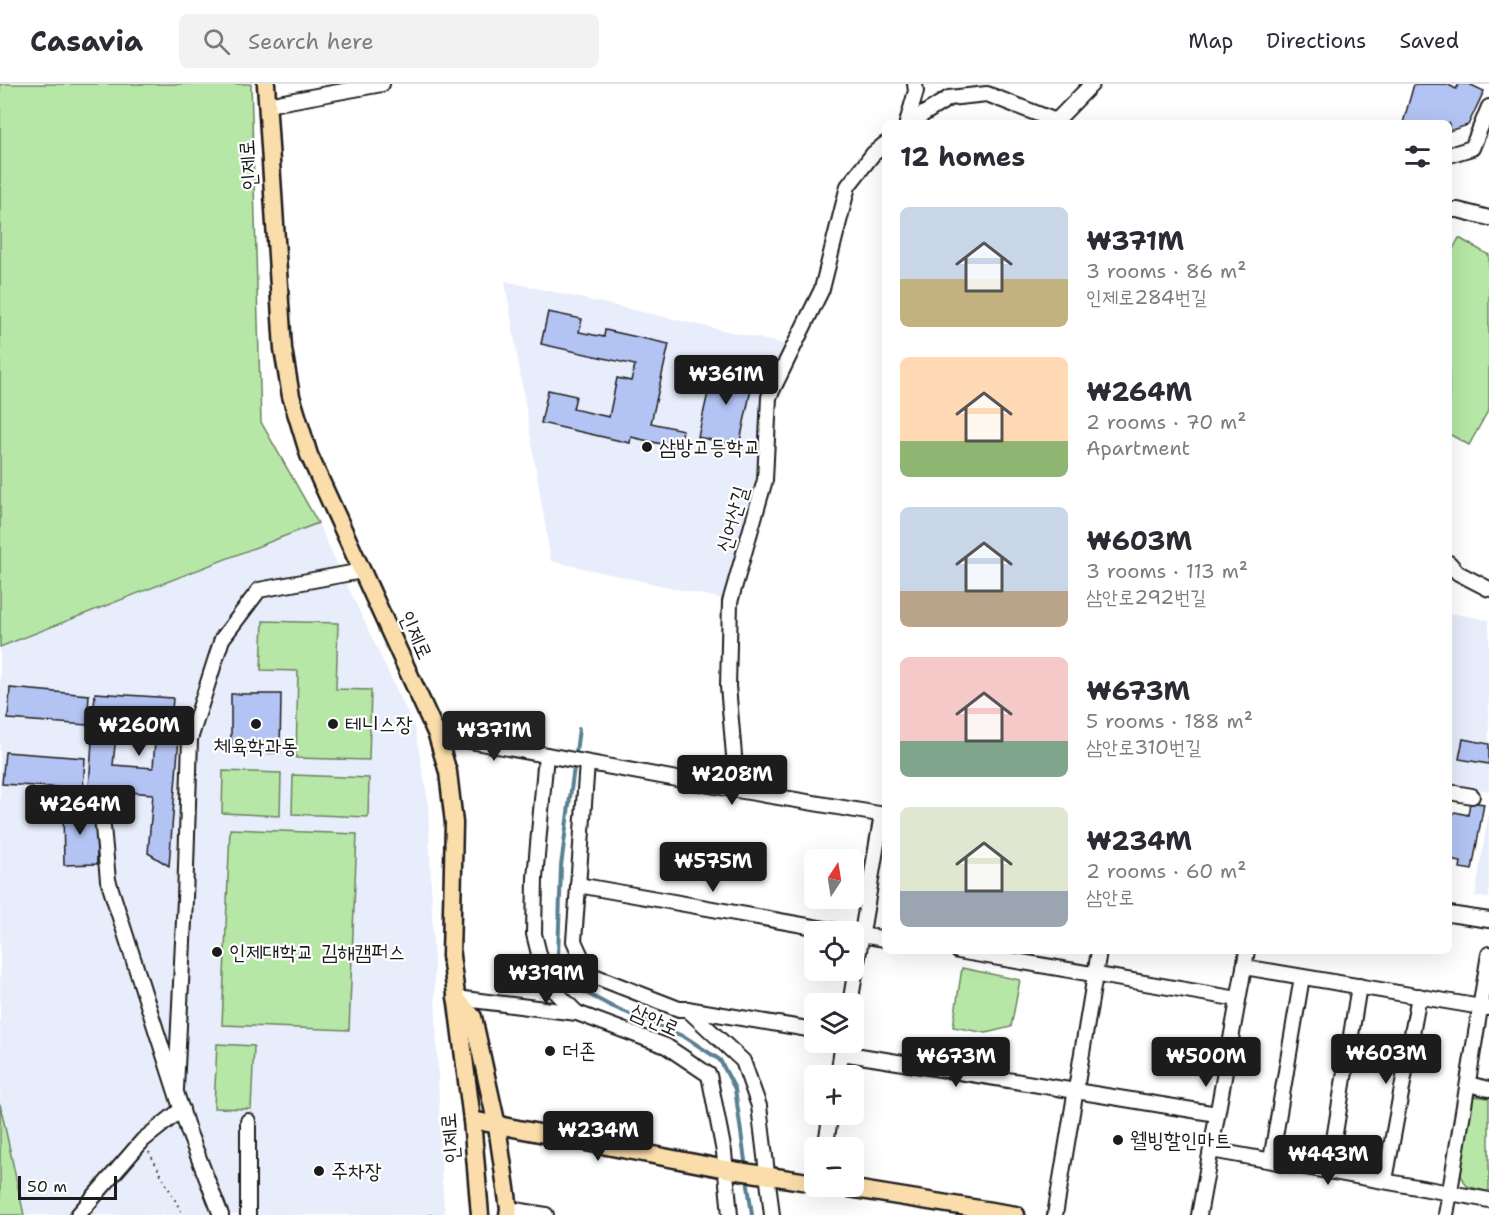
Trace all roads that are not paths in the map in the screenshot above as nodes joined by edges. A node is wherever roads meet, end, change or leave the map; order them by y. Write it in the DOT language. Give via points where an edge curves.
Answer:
graph roads {
  1 [pos="266,84"];
  2 [pos="382,84"];
  3 [pos="915,84"];
  4 [pos="1092,84"];
  5 [pos="267,105"];
  6 [pos="1489,107"];
  7 [pos="909,120"];
  8 [pos="913,120"];
  9 [pos="1051,120"];
  10 [pos="1058,120"];
  11 [pos="882,146"];
  12 [pos="1452,154"];
  13 [pos="1452,210"];
  14 [pos="1489,218"];
  15 [pos="1452,566"];
  16 [pos="362,571"];
  17 [pos="1489,589"];
  18 [pos="437,735"];
  19 [pos="551,756"];
  20 [pos="585,763"];
  21 [pos="737,790"];
  22 [pos="1452,793"];
  23 [pos="100,795"];
  24 [pos="1472,796"];
  25 [pos="882,815"];
  26 [pos="882,824"];
  27 [pos="578,885"];
  28 [pos="1452,914"];
  29 [pos="1489,920"];
  30 [pos="861,921"];
  31 [pos="804,925"];
  32 [pos="864,935"];
  33 [pos="882,938"];
  34 [pos="976,954"];
  35 [pos="1098,954"];
  36 [pos="1246,954"];
  37 [pos="1489,954"];
  38 [pos="1244,967"];
  39 [pos="1095,974"];
  40 [pos="1302,977"];
  41 [pos="1359,986"];
  42 [pos="1419,996"];
  43 [pos="456,998"];
  44 [pos="1238,999"];
  45 [pos="1485,1008"];
  46 [pos="687,1009"];
  47 [pos="577,1013"];
  48 [pos="804,1028"];
  49 [pos="864,1052"];
  50 [pos="1468,1084"];
  51 [pos="176,1089"];
  52 [pos="1489,1089"];
  53 [pos="1076,1091"];
  54 [pos="182,1108"];
  55 [pos="1218,1114"];
  56 [pos="472,1120"];
  57 [pos="248,1121"];
  58 [pos="497,1126"];
  59 [pos="1211,1150"];
  60 [pos="1271,1160"];
  61 [pos="728,1169"];
  62 [pos="1329,1170"];
  63 [pos="764,1175"];
  64 [pos="1385,1180"];
  65 [pos="804,1181"];
  66 [pos="864,1191"];
  67 [pos="1450,1191"];
  68 [pos="1489,1200"];
  69 [pos="509,1212"];
  70 [pos="78,1215"];
  71 [pos="221,1215"];
  72 [pos="248,1215"];
  73 [pos="480,1215"];
  74 [pos="546,1215"];
  75 [pos="730,1215"];
  76 [pos="772,1215"];
  77 [pos="1016,1215"];
  78 [pos="1055,1215"];
  79 [pos="1199,1215"];
  80 [pos="1446,1215"];
  1 -- 5 [label="main road, 인제로"];
  2 -- 5 [label="street"];
  3 -- 7 [label="street"];
  4 -- 10 [label="street"];
  5 -- 16 [label="main road, 인제로" via="283,349 291,396 309,455"];
  6 -- 12 [label="street" via="1472,148"];
  8 -- 9 [label="street" via="949,98 987,94"];
  11 -- 21 [label="street, 신어산길" via="848,186 822,290 769,398 765,480 730,602 728,686"];
  13 -- 14 [label="street"];
  15 -- 17 [label="street"];
  16 -- 18 [label="main road, 인제로"];
  16 -- 51 [label="street" via="259,590 222,639 190,739"];
  18 -- 19 [label="street"];
  18 -- 43 [label="main road, 인제로" via="448,772 454,823 452,956"];
  19 -- 20 [label="street"];
  19 -- 47 [label="street, 삼안로" via="535,878 534,934 546,982"];
  20 -- 21 [label="street"];
  20 -- 27 [label="street, 삼안로"];
  21 -- 25 [label="street"];
  22 -- 24 [label="street"];
  23 -- 51 [label="street" via="108,880"];
  26 -- 30 [label="street"];
  27 -- 31 [label="street"];
  27 -- 46 [label="street, 삼안로" via="574,941 589,974"];
  28 -- 29 [label="street"];
  32 -- 33 [label="street"];
  34 -- 39 [label="street"];
  35 -- 39 [label="street"];
  36 -- 38 [label="street"];
  37 -- 45 [label="street"];
  38 -- 40 [label="street"];
  38 -- 44 [label="street"];
  39 -- 44 [label="street"];
  39 -- 53 [label="street"];
  40 -- 41 [label="street"];
  40 -- 60 [label="street"];
  41 -- 42 [label="street"];
  41 -- 62 [label="street"];
  42 -- 45 [label="street"];
  42 -- 64 [label="street"];
  43 -- 47 [label="street"];
  43 -- 56 [label="main road, 인제로"];
  43 -- 58 [label="main road" via="472,1017"];
  44 -- 55 [label="street"];
  45 -- 50 [label="street"];
  46 -- 48 [label="street"];
  46 -- 63 [label="street, 삼안로" via="743,1061 759,1106"];
  47 -- 61 [label="street, 삼안로" via="666,1046 709,1075"];
  49 -- 53 [label="street"];
  50 -- 52 [label="street"];
  50 -- 67 [label="street"];
  51 -- 54 [label="street"];
  53 -- 55 [label="street"];
  53 -- 78 [label="street"];
  54 -- 70 [label="street" via="143,1140"];
  54 -- 71 [label="street"];
  55 -- 59 [label="street"];
  56 -- 58 [label="main road"];
  56 -- 73 [label="main road, 인제로"];
  57 -- 72 [label="street"];
  58 -- 61 [label="main road"];
  58 -- 69 [label="main road"];
  59 -- 60 [label="street"];
  59 -- 79 [label="street"];
  60 -- 62 [label="street"];
  61 -- 63 [label="main road"];
  61 -- 75 [label="street, 삼안로"];
  62 -- 64 [label="street"];
  63 -- 65 [label="main road"];
  63 -- 76 [label="street, 삼안로"];
  64 -- 67 [label="street"];
  66 -- 77 [label="main road"];
  67 -- 68 [label="street"];
  67 -- 80 [label="street"];
  69 -- 74 [label="street"];
}
